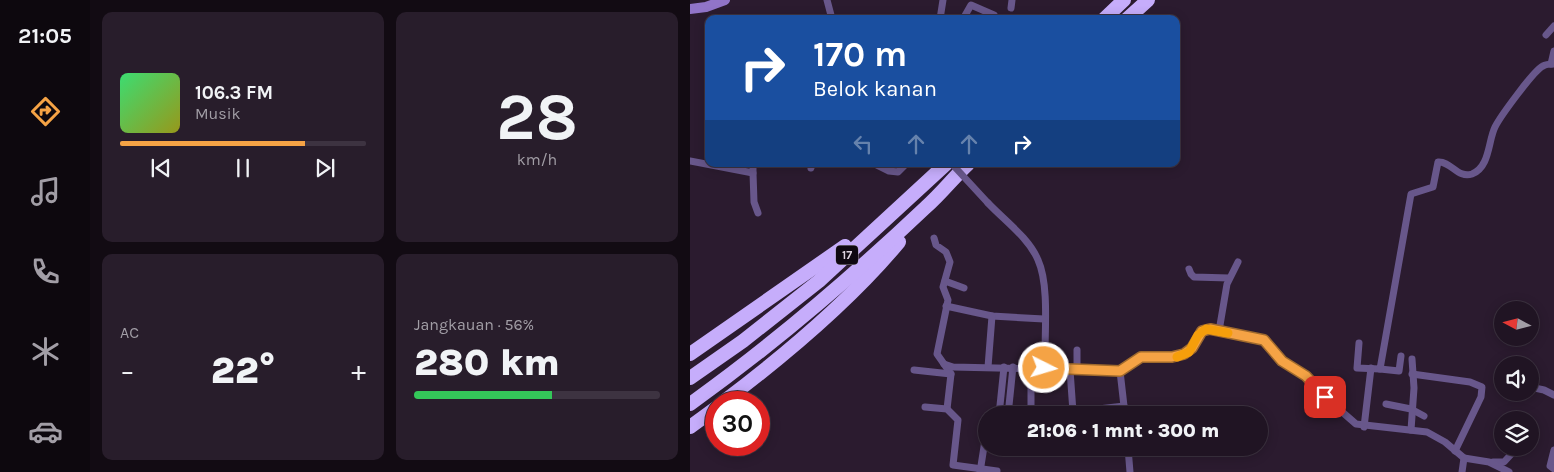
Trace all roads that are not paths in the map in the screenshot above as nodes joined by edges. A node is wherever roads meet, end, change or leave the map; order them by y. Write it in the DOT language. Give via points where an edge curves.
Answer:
graph roads {
  1 [pos="725,0"];
  2 [pos="827,0"];
  3 [pos="943,0"];
  4 [pos="1012,0"];
  5 [pos="1124,0"];
  6 [pos="1148,0"];
  7 [pos="690,8"];
  8 [pos="1011,8"];
  9 [pos="826,15"];
  10 [pos="831,15"];
  11 [pos="941,15"];
  12 [pos="965,15"];
  13 [pos="989,15"];
  14 [pos="1108,15"];
  15 [pos="1131,15"];
  16 [pos="1554,26"];
  17 [pos="1546,35"];
  18 [pos="1554,51"];
  19 [pos="1552,64"];
  20 [pos="690,160"];
  21 [pos="705,163"];
  22 [pos="722,167"];
  23 [pos="753,167"];
  24 [pos="881,167"];
  25 [pos="903,167"];
  26 [pos="943,167"];
  27 [pos="955,167"];
  28 [pos="965,167"];
  29 [pos="753,174"];
  30 [pos="928,206"];
  31 [pos="897,209"];
  32 [pos="758,213"];
  33 [pos="934,238"];
  34 [pos="1238,262"];
  35 [pos="1189,269"];
  36 [pos="1229,278"];
  37 [pos="945,281"];
  38 [pos="964,288"];
  39 [pos="946,306"];
  40 [pos="992,316"];
  41 [pos="1044,319"];
  42 [pos="1219,331"];
  43 [pos="1359,343"];
  44 [pos="1078,350"];
  45 [pos="690,354"];
  46 [pos="1401,356"];
  47 [pos="1412,359"];
  48 [pos="944,364"];
  49 [pos="988,367"];
  50 [pos="1004,367"];
  51 [pos="1014,367"];
  52 [pos="1031,368"];
  53 [pos="1044,368"];
  54 [pos="1371,368"];
  55 [pos="1380,369"];
  56 [pos="914,370"];
  57 [pos="1074,370"];
  58 [pos="1120,371"];
  59 [pos="951,374"];
  60 [pos="1412,374"];
  61 [pos="690,378"];
  62 [pos="1539,389"];
  63 [pos="737,391"];
  64 [pos="1554,395"];
  65 [pos="690,404"];
  66 [pos="1386,404"];
  67 [pos="1000,406"];
  68 [pos="1009,406"];
  69 [pos="1031,406"];
  70 [pos="1073,406"];
  71 [pos="1124,406"];
  72 [pos="925,407"];
  73 [pos="947,409"];
  74 [pos="1411,409"];
  75 [pos="705,416"];
  76 [pos="1424,416"];
  77 [pos="1364,426"];
  78 [pos="690,427"];
  79 [pos="1411,430"];
  80 [pos="1554,450"];
  81 [pos="1455,451"];
  82 [pos="982,456"];
  83 [pos="1129,456"];
  84 [pos="1510,456"];
  85 [pos="1464,458"];
  86 [pos="1489,462"];
  87 [pos="952,468"];
  88 [pos="1550,469"];
  89 [pos="980,471"];
  90 [pos="997,471"];
  91 [pos="1130,472"];
  92 [pos="1462,472"];
  93 [pos="1509,472"];
  1 -- 7 [label="main road" via="706,7"];
  2 -- 9 [label="street"];
  2 -- 10 [label="street"];
  3 -- 11 [label="street"];
  4 -- 8 [label="street"];
  5 -- 14 [label="highway"];
  6 -- 15 [label="highway"];
  12 -- 13 [label="street" via="971,5"];
  16 -- 17 [label="street"];
  18 -- 19 [label="street"];
  19 -- 55 [label="street" via="1543,65 1538,70 1497,122 1486,158 1478,170 1465,175 1447,163 1438,162 1433,188 1410,194"];
  20 -- 21 [label="street"];
  22 -- 29 [label="street"];
  23 -- 29 [label="street"];
  24 -- 25 [label="street" via="898,172"];
  26 -- 31 [label="highway, 17"];
  27 -- 41 [label="street, bridge" via="1028,244 1038,260 1044,281"];
  28 -- 30 [label="highway, 17"];
  29 -- 32 [label="street" via="754,202"];
  30 -- 63 [label="highway" via="886,257 803,338"];
  30 -- 65 [label="highway, 17" via="755,356"];
  31 -- 45 [label="highway"];
  31 -- 61 [label="highway, 17" via="819,281"];
  33 -- 37 [label="street" via="936,245 949,256"];
  34 -- 36 [label="street"];
  35 -- 36 [label="street" via="1194,277"];
  36 -- 42 [label="street"];
  37 -- 38 [label="street"];
  37 -- 39 [label="street" via="942,290 947,297"];
  39 -- 40 [label="street"];
  39 -- 48 [label="street" via="937,354"];
  40 -- 41 [label="street"];
  40 -- 49 [label="street"];
  41 -- 53 [label="street"];
  42 -- 58 [label="street" via="1202,331 1192,348 1184,354 1141,357"];
  42 -- 77 [label="street" via="1264,340 1282,361 1306,376 1347,418"];
  43 -- 54 [label="street" via="1356,368"];
  44 -- 57 [label="street"];
  46 -- 55 [label="street" via="1399,372"];
  47 -- 60 [label="street"];
  48 -- 49 [label="street"];
  48 -- 59 [label="street"];
  49 -- 50 [label="street"];
  50 -- 51 [label="street"];
  50 -- 67 [label="street"];
  51 -- 52 [label="street"];
  51 -- 68 [label="street"];
  52 -- 53 [label="street"];
  52 -- 69 [label="street"];
  53 -- 57 [label="street"];
  54 -- 55 [label="street"];
  54 -- 77 [label="street"];
  56 -- 59 [label="street"];
  57 -- 58 [label="street"];
  57 -- 70 [label="street"];
  58 -- 71 [label="street"];
  59 -- 73 [label="street"];
  60 -- 74 [label="street"];
  60 -- 81 [label="street" via="1470,382 1482,387 1481,397"];
  62 -- 64 [label="street"];
  66 -- 74 [label="street"];
  72 -- 73 [label="street"];
  73 -- 87 [label="street" via="958,422"];
  74 -- 76 [label="street"];
  74 -- 79 [label="street"];
  75 -- 78 [label="highway"];
  77 -- 79 [label="street"];
  79 -- 81 [label="street" via="1427,432"];
  80 -- 88 [label="street"];
  81 -- 85 [label="street"];
  82 -- 89 [label="street"];
  83 -- 91 [label="street"];
  84 -- 86 [label="street" via="1504,462"];
  85 -- 86 [label="street"];
  85 -- 92 [label="street"];
  86 -- 93 [label="street"];
  87 -- 89 [label="street"];
  89 -- 90 [label="street"];
}
